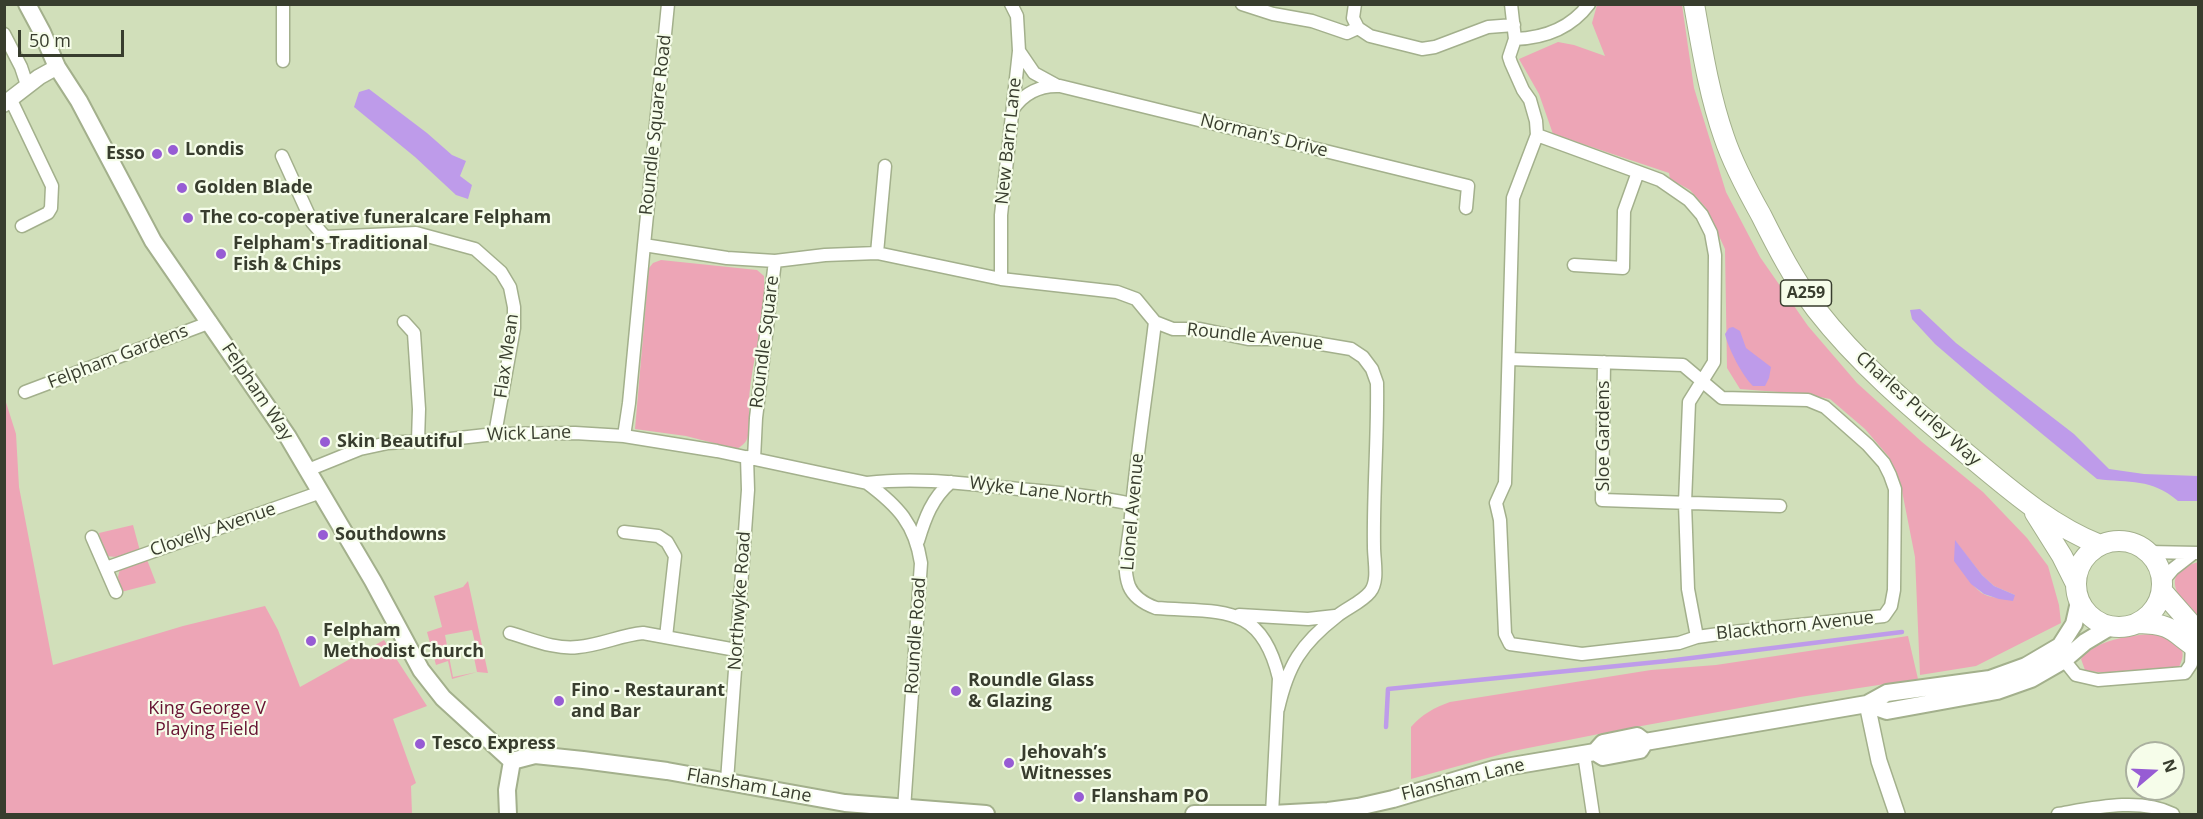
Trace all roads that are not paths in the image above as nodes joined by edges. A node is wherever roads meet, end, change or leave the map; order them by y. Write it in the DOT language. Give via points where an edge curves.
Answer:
graph roads {
  1 [pos="283,4"];
  2 [pos="668,4"];
  3 [pos="1011,4"];
  4 [pos="1242,4"];
  5 [pos="1355,4"];
  6 [pos="1511,4"];
  7 [pos="1590,4"];
  8 [pos="1694,4"];
  9 [pos="27,5"];
  10 [pos="1515,26"];
  11 [pos="1358,28"];
  12 [pos="4,34"];
  13 [pos="1515,39"];
  14 [pos="1019,51"];
  15 [pos="283,62"];
  16 [pos="57,67"];
  17 [pos="27,85"];
  18 [pos="1060,86"];
  19 [pos="8,102"];
  20 [pos="1013,110"];
  21 [pos="1537,135"];
  22 [pos="282,156"];
  23 [pos="885,166"];
  24 [pos="1638,172"];
  25 [pos="1466,208"];
  26 [pos="22,226"];
  27 [pos="644,245"];
  28 [pos="877,253"];
  29 [pos="775,261"];
  30 [pos="1574,265"];
  31 [pos="1001,279"];
  32 [pos="211,322"];
  33 [pos="404,322"];
  34 [pos="1155,322"];
  35 [pos="1509,359"];
  36 [pos="1604,362"];
  37 [pos="1702,382"];
  38 [pos="25,392"];
  39 [pos="495,434"];
  40 [pos="624,436"];
  41 [pos="418,441"];
  42 [pos="750,458"];
  43 [pos="308,470"];
  44 [pos="951,482"];
  45 [pos="867,483"];
  46 [pos="321,492"];
  47 [pos="1685,503"];
  48 [pos="1132,504"];
  49 [pos="1780,506"];
  50 [pos="2032,508"];
  51 [pos="624,531"];
  52 [pos="92,537"];
  53 [pos="918,542"];
  54 [pos="2100,544"];
  55 [pos="2148,552"];
  56 [pos="2195,554"];
  57 [pos="106,568"];
  58 [pos="2162,587"];
  59 [pos="116,592"];
  60 [pos="2077,592"];
  61 [pos="1235,615"];
  62 [pos="1339,615"];
  63 [pos="2139,623"];
  64 [pos="2110,627"];
  65 [pos="510,633"];
  66 [pos="666,637"];
  67 [pos="1697,637"];
  68 [pos="2196,642"];
  69 [pos="736,650"];
  70 [pos="2064,660"];
  71 [pos="1867,704"];
  72 [pos="1278,709"];
  73 [pos="1590,753"];
  74 [pos="512,761"];
  75 [pos="727,781"];
  76 [pos="904,809"];
  77 [pos="508,814"];
  78 [pos="986,814"];
  79 [pos="1194,814"];
  80 [pos="1201,814"];
  81 [pos="1272,814"];
  82 [pos="1593,814"];
  83 [pos="1897,814"];
  84 [pos="2058,814"];
  85 [pos="2173,814"];
  1 -- 15 [label="street"];
  2 -- 27 [label="street, Roundle Square Road"];
  3 -- 14 [label="street, New Barn Lane" via="1017,16"];
  4 -- 11 [label="street" via="1347,33"];
  5 -- 11 [label="street" via="1353,18"];
  6 -- 10 [label="street"];
  7 -- 13 [label="street" via="1566,26 1535,39"];
  8 -- 50 [label="main road, Charles Purley Way / A259" via="1706,74 1724,138 1780,252 1815,308 1881,380"];
  9 -- 16 [label="main road, Felpham Way"];
  10 -- 11 [label="street" via="1488,27 1422,49 1370,36"];
  10 -- 13 [label="street"];
  12 -- 17 [label="street"];
  13 -- 21 [label="street" via="1510,63 1530,100"];
  14 -- 18 [label="street, Norman's Drive" via="1034,73"];
  14 -- 20 [label="street, New Barn Lane"];
  16 -- 17 [label="street"];
  16 -- 32 [label="main road, Felpham Way" via="153,241"];
  17 -- 19 [label="street"];
  18 -- 20 [label="street, Norman's Drive" via="1037,89 1020,99"];
  18 -- 25 [label="street, Norman's Drive" via="1468,186"];
  19 -- 26 [label="street" via="52,186 48,213"];
  20 -- 31 [label="street, New Barn Lane" via="1001,215"];
  21 -- 24 [label="street"];
  21 -- 35 [label="street, Blackthorn Avenue" via="1513,198"];
  22 -- 39 [label="street, Flax Mean" via="312,222 326,237 416,232 475,249 501,272 510,286 514,328"];
  23 -- 28 [label="street"];
  24 -- 30 [label="street" via="1624,212 1623,268"];
  24 -- 37 [label="street" via="1660,180 1689,200 1711,233 1715,255 1714,362"];
  27 -- 29 [label="street, Roundle Square"];
  27 -- 40 [label="street"];
  28 -- 29 [label="street"];
  28 -- 31 [label="street"];
  29 -- 42 [label="street, Roundle Square"];
  31 -- 34 [label="street" via="1117,292 1136,299"];
  32 -- 38 [label="street, Felpham Gardens"];
  32 -- 43 [label="main road, Felpham Way"];
  33 -- 41 [label="street" via="414,333"];
  34 -- 48 [label="street, Lionel Avenue"];
  34 -- 62 [label="street, Roundle Avenue" via="1173,329 1200,329 1248,339 1292,339 1351,348 1372,369 1377,383 1375,580 1370,593"];
  35 -- 36 [label="street"];
  35 -- 67 [label="street, Blackthorn Avenue" via="1505,483 1496,503 1505,634 1510,644 1582,654 1679,643"];
  36 -- 37 [label="street" via="1683,365"];
  36 -- 47 [label="street, Sloe Gardens" via="1602,500"];
  37 -- 47 [label="street" via="1689,402"];
  37 -- 67 [label="street, Blackthorn Avenue" via="1722,398 1808,400 1826,407 1868,444 1884,463 1895,489 1894,590 1884,616"];
  39 -- 40 [label="street, Wick Lane"];
  39 -- 41 [label="street, Wick Lane"];
  40 -- 42 [label="street, Wick Lane"];
  41 -- 43 [label="street, Wick Lane" via="360,449"];
  42 -- 45 [label="street, Wyke Lane North"];
  42 -- 69 [label="street, Northwyke Road"];
  43 -- 46 [label="main road, Felpham Way"];
  44 -- 45 [label="street, Wyke Lane North"];
  44 -- 48 [label="street, Wyke Lane North" via="1100,497"];
  44 -- 53 [label="street, Wyke Lane North" via="940,491 926,514"];
  45 -- 53 [label="street, Roundle Road" via="898,510"];
  46 -- 57 [label="street, Clovelly Avenue"];
  46 -- 74 [label="main road, Felpham Way" via="421,670 443,698"];
  47 -- 49 [label="street"];
  47 -- 67 [label="street" via="1688,589"];
  48 -- 61 [label="street, Lionel Avenue" via="1126,573 1135,596 1156,609"];
  50 -- 54 [label="main road, Charles Purley Way / A259" via="2078,536"];
  50 -- 60 [label="main road, Charles Purley Way / A259" via="2062,556"];
  51 -- 66 [label="street" via="658,536 675,556"];
  52 -- 57 [label="street"];
  53 -- 76 [label="street, Roundle Road" via="921,563"];
  54 -- 55 [label="main road" via="2125,541"];
  54 -- 60 [label="main road" via="2082,560 2077,571"];
  55 -- 56 [label="street"];
  55 -- 58 [label="main road" via="2155,561"];
  56 -- 58 [label="street" via="2173,569"];
  57 -- 59 [label="street"];
  58 -- 63 [label="main road" via="2158,604"];
  58 -- 68 [label="main road"];
  60 -- 64 [label="main road" via="2091,618"];
  60 -- 71 [label="main road, Flansham Lane" via="2074,624 2060,646 2026,666 1990,679 1887,693"];
  61 -- 62 [label="street, Roundle Avenue" via="1308,619"];
  61 -- 72 [label="street" via="1249,622 1268,643 1279,678"];
  62 -- 72 [label="street, Roundle Avenue" via="1305,646 1292,665"];
  63 -- 64 [label="main road"];
  63 -- 68 [label="main road" via="2159,624"];
  64 -- 70 [label="main road, Flansham Lane"];
  65 -- 66 [label="street" via="576,648 631,634"];
  66 -- 69 [label="street"];
  68 -- 70 [label="street" via="2185,672 2090,679 2076,675"];
  69 -- 75 [label="street, Northwyke Road"];
  70 -- 71 [label="main road, Flansham Lane" via="2031,679 1997,691 1887,711"];
  71 -- 73 [label="main road, Flansham Lane" via="1645,742 1637,736 1603,744"];
  71 -- 83 [label="street" via="1879,761"];
  72 -- 81 [label="street"];
  73 -- 81 [label="main road, Flansham Lane" via="1494,769 1358,807"];
  73 -- 82 [label="street"];
  74 -- 75 [label="main road, Flansham Lane" via="535,755"];
  74 -- 77 [label="main road"];
  75 -- 76 [label="main road, Flansham Lane" via="844,803"];
  76 -- 78 [label="main road, Flansham Lane"];
  79 -- 80 [label="main road, Flansham Lane"];
  80 -- 81 [label="main road, Flansham Lane"];
  84 -- 85 [label="street" via="2139,806"];
}
